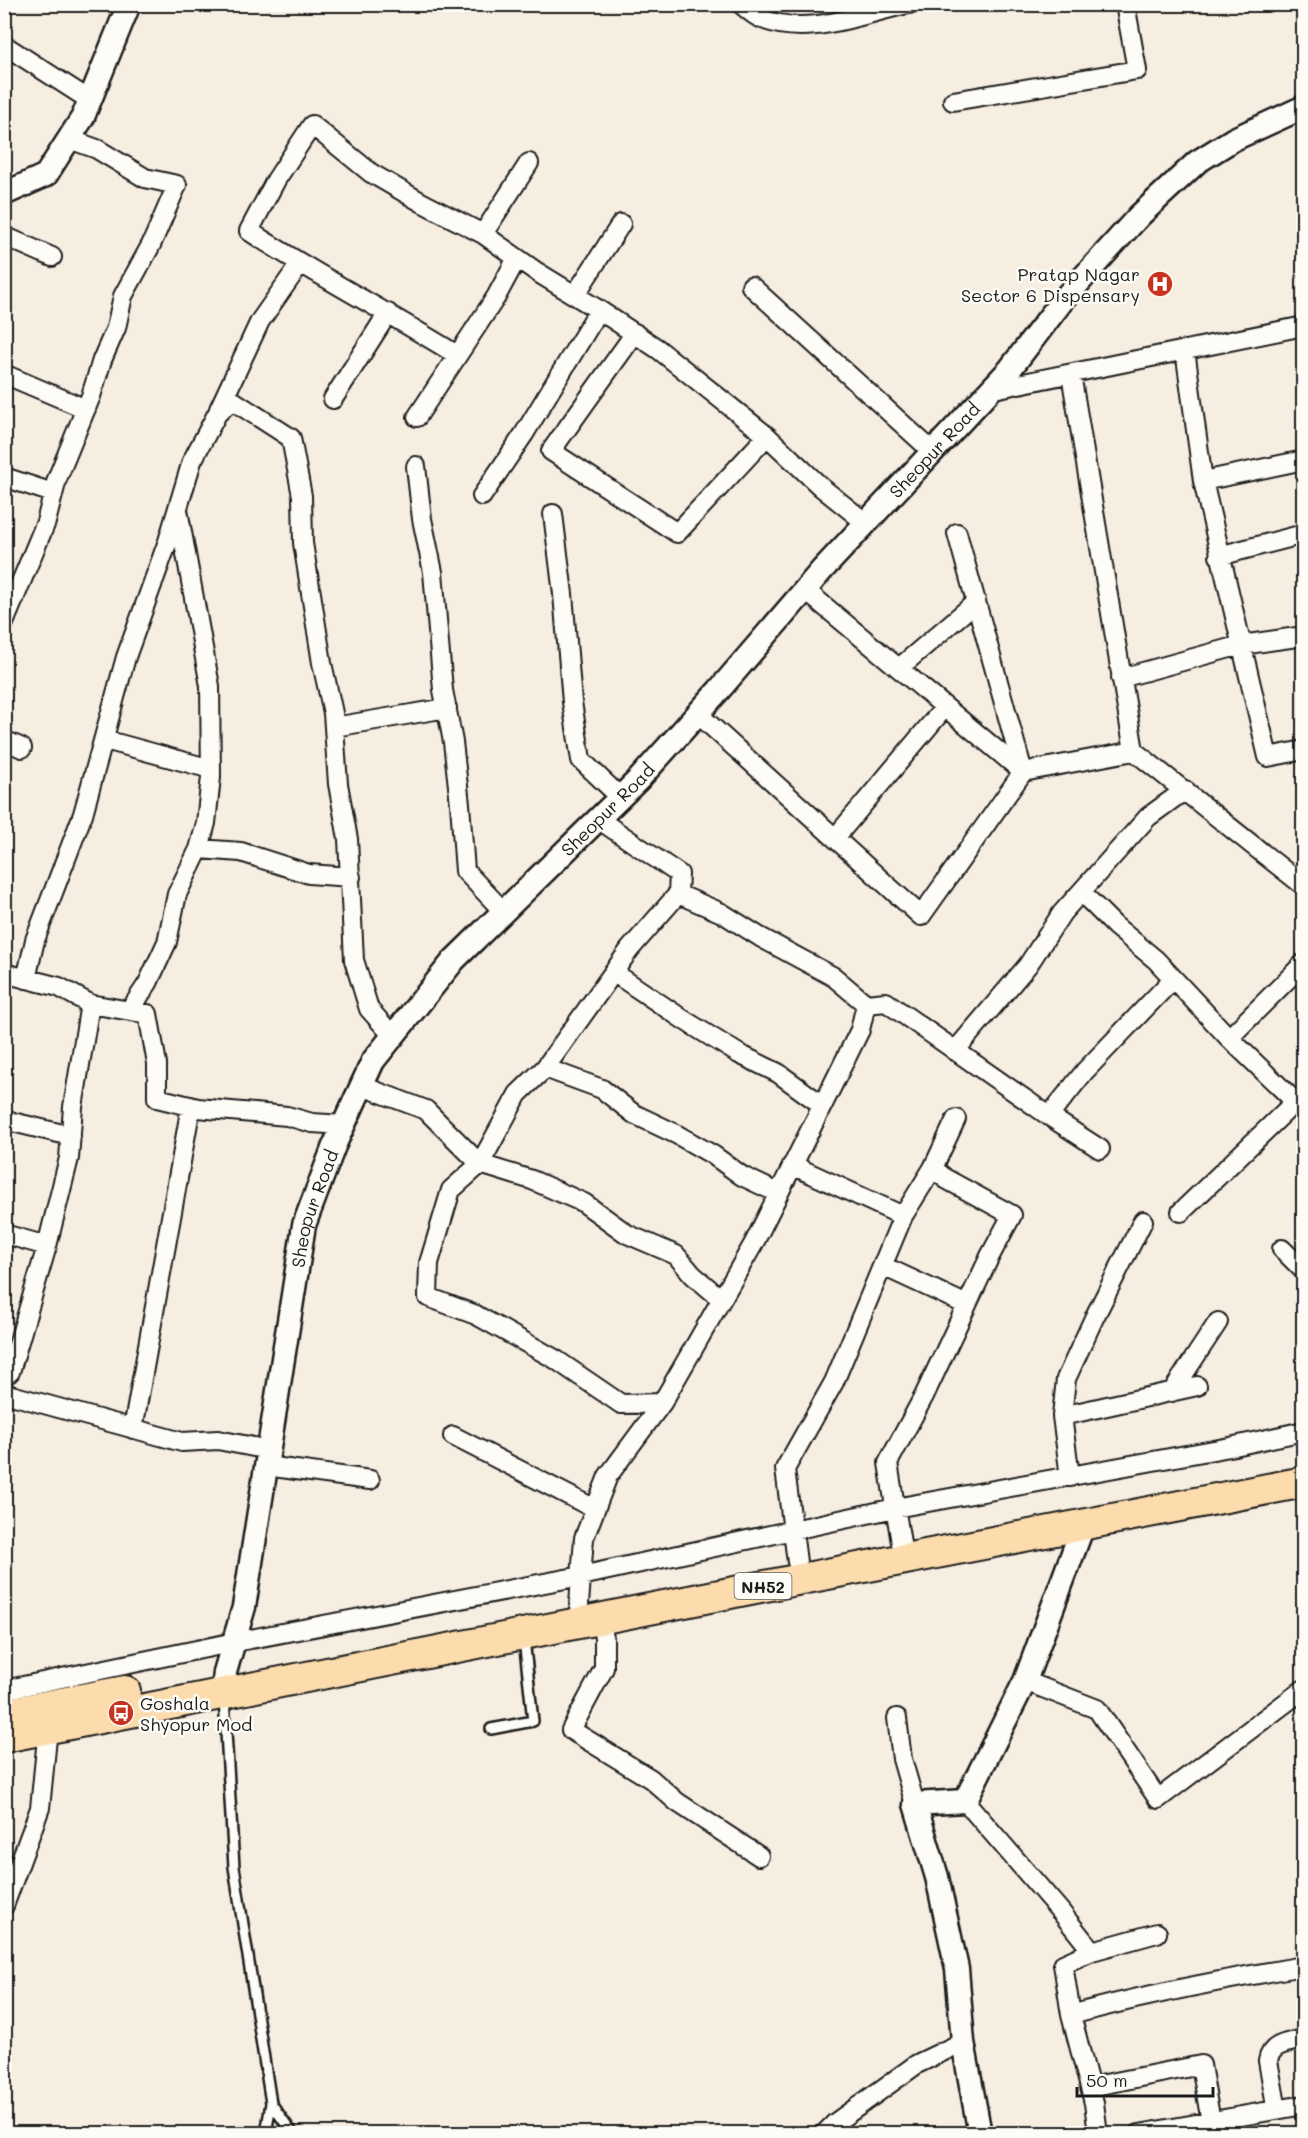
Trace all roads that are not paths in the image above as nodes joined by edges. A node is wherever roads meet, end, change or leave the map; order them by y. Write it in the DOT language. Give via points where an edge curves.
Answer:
graph roads {
  1 [pos="129,4"];
  2 [pos="741,4"];
  3 [pos="909,4"];
  4 [pos="1125,4"];
  5 [pos="759,11"];
  6 [pos="4,45"];
  7 [pos="91,101"];
  8 [pos="953,101"];
  9 [pos="1304,107"];
  10 [pos="69,139"];
  11 [pos="529,163"];
  12 [pos="4,194"];
  13 [pos="621,224"];
  14 [pos="483,234"];
  15 [pos="4,236"];
  16 [pos="52,257"];
  17 [pos="517,258"];
  18 [pos="300,264"];
  19 [pos="750,286"];
  20 [pos="575,295"];
  21 [pos="599,310"];
  22 [pos="388,313"];
  23 [pos="1304,326"];
  24 [pos="635,333"];
  25 [pos="1185,350"];
  26 [pos="457,355"];
  27 [pos="4,374"];
  28 [pos="1071,374"];
  29 [pos="989,390"];
  30 [pos="333,399"];
  31 [pos="86,409"];
  32 [pos="217,414"];
  33 [pos="417,417"];
  34 [pos="767,436"];
  35 [pos="932,451"];
  36 [pos="1304,460"];
  37 [pos="416,466"];
  38 [pos="4,477"];
  39 [pos="1203,481"];
  40 [pos="53,493"];
  41 [pos="482,496"];
  42 [pos="177,507"];
  43 [pos="553,514"];
  44 [pos="866,523"];
  45 [pos="957,533"];
  46 [pos="1304,534"];
  47 [pos="1219,556"];
  48 [pos="805,590"];
  49 [pos="976,602"];
  50 [pos="4,623"];
  51 [pos="1304,636"];
  52 [pos="1241,645"];
  53 [pos="899,668"];
  54 [pos="1121,678"];
  55 [pos="945,707"];
  56 [pos="447,708"];
  57 [pos="698,714"];
  58 [pos="334,727"];
  59 [pos="4,740"];
  60 [pos="105,740"];
  61 [pos="22,748"];
  62 [pos="1304,750"];
  63 [pos="1134,751"];
  64 [pos="211,769"];
  65 [pos="1023,772"];
  66 [pos="1185,790"];
  67 [pos="620,797"];
  68 [pos="598,819"];
  69 [pos="835,838"];
  70 [pos="199,849"];
  71 [pos="351,877"];
  72 [pos="1304,886"];
  73 [pos="1081,892"];
  74 [pos="678,894"];
  75 [pos="504,912"];
  76 [pos="1304,963"];
  77 [pos="614,972"];
  78 [pos="4,973"];
  79 [pos="26,979"];
  80 [pos="1173,979"];
  81 [pos="90,1004"];
  82 [pos="866,1004"];
  83 [pos="130,1011"];
  84 [pos="393,1036"];
  85 [pos="1228,1038"];
  86 [pos="955,1051"];
  87 [pos="545,1068"];
  88 [pos="362,1086"];
  89 [pos="822,1105"];
  90 [pos="191,1106"];
  91 [pos="1299,1106"];
  92 [pos="1049,1116"];
  93 [pos="956,1119"];
  94 [pos="4,1120"];
  95 [pos="344,1125"];
  96 [pos="71,1136"];
  97 [pos="1100,1149"];
  98 [pos="480,1164"];
  99 [pos="792,1165"];
  100 [pos="933,1168"];
  101 [pos="778,1193"];
  102 [pos="1181,1212"];
  103 [pos="903,1216"];
  104 [pos="1143,1221"];
  105 [pos="4,1234"];
  106 [pos="46,1246"];
  107 [pos="1282,1249"];
  108 [pos="883,1266"];
  109 [pos="1304,1271"];
  110 [pos="720,1299"];
  111 [pos="967,1305"];
  112 [pos="1218,1322"];
  113 [pos="4,1376"];
  114 [pos="1197,1386"];
  115 [pos="1172,1392"];
  116 [pos="4,1393"];
  117 [pos="662,1403"];
  118 [pos="1062,1416"];
  119 [pos="133,1429"];
  120 [pos="1304,1431"];
  121 [pos="453,1436"];
  122 [pos="268,1458"];
  123 [pos="1304,1462"];
  124 [pos="1070,1477"];
  125 [pos="370,1480"];
  126 [pos="1304,1482"];
  127 [pos="896,1508"];
  128 [pos="595,1509"];
  129 [pos="1083,1526"];
  130 [pos="792,1530"];
  131 [pos="901,1543"];
  132 [pos="797,1562"];
  133 [pos="587,1599"];
  134 [pos="523,1634"];
  135 [pos="235,1642"];
  136 [pos="1025,1681"];
  137 [pos="224,1682"];
  138 [pos="1304,1689"];
  139 [pos="4,1690"];
  140 [pos="4,1714"];
  141 [pos="897,1718"];
  142 [pos="48,1728"];
  143 [pos="491,1729"];
  144 [pos="4,1737"];
  145 [pos="965,1802"];
  146 [pos="915,1804"];
  147 [pos="759,1856"];
  148 [pos="4,1906"];
  149 [pos="1156,1932"];
  150 [pos="1092,1951"];
  151 [pos="1304,1966"];
  152 [pos="1071,2015"];
  153 [pos="1304,2039"];
  154 [pos="963,2042"];
  155 [pos="1090,2087"];
  156 [pos="271,2103"];
  157 [pos="1304,2105"];
  158 [pos="1277,2110"];
  159 [pos="1211,2122"];
  160 [pos="266,2133"];
  161 [pos="293,2133"];
  162 [pos="824,2133"];
  163 [pos="980,2133"];
  164 [pos="1098,2133"];
  165 [pos="1139,2133"];
  1 -- 7 [label="street"];
  2 -- 5 [label="street"];
  3 -- 5 [label="street" via="826,25 786,24"];
  4 -- 8 [label="street" via="1137,70"];
  6 -- 7 [label="street"];
  7 -- 10 [label="street"];
  9 -- 29 [label="street, Sheopur Road" via="1234,139 1197,162 1139,216"];
  10 -- 12 [label="street" via="46,175"];
  10 -- 31 [label="street" via="97,149 145,178 177,185 123,296 116,328"];
  11 -- 14 [label="street"];
  13 -- 20 [label="street"];
  14 -- 17 [label="street"];
  14 -- 18 [label="street" via="371,173 312,125 249,231"];
  15 -- 16 [label="street"];
  17 -- 20 [label="street"];
  17 -- 26 [label="street"];
  18 -- 22 [label="street"];
  18 -- 32 [label="street" via="260,321"];
  19 -- 35 [label="street"];
  20 -- 21 [label="street"];
  21 -- 24 [label="street"];
  21 -- 41 [label="street"];
  22 -- 26 [label="street"];
  22 -- 30 [label="street"];
  23 -- 25 [label="street"];
  24 -- 34 [label="street"];
  24 -- 34 [label="street" via="551,451 677,532"];
  25 -- 28 [label="street"];
  25 -- 39 [label="street"];
  26 -- 33 [label="street"];
  27 -- 31 [label="street"];
  28 -- 29 [label="street"];
  28 -- 54 [label="street"];
  29 -- 35 [label="street, Sheopur Road"];
  31 -- 40 [label="street"];
  32 -- 42 [label="street" via="192,462"];
  32 -- 58 [label="street" via="232,400 291,438 302,496 303,543"];
  34 -- 44 [label="street"];
  35 -- 44 [label="street, Sheopur Road"];
  36 -- 39 [label="street"];
  37 -- 56 [label="street" via="433,572"];
  38 -- 40 [label="street"];
  39 -- 47 [label="street"];
  40 -- 50 [label="street" via="46,522"];
  42 -- 60 [label="street" via="126,657"];
  42 -- 64 [label="street" via="210,686"];
  43 -- 67 [label="street" via="581,760"];
  44 -- 48 [label="street, Sheopur Road"];
  45 -- 49 [label="street"];
  46 -- 47 [label="street"];
  47 -- 52 [label="street"];
  48 -- 53 [label="street"];
  48 -- 57 [label="street, Sheopur Road"];
  49 -- 53 [label="street"];
  49 -- 65 [label="street"];
  51 -- 52 [label="street"];
  52 -- 54 [label="street"];
  52 -- 62 [label="street" via="1268,757"];
  53 -- 55 [label="street"];
  54 -- 63 [label="street"];
  55 -- 65 [label="street"];
  55 -- 69 [label="street"];
  56 -- 58 [label="street"];
  56 -- 75 [label="street" via="465,871"];
  57 -- 67 [label="street, Sheopur Road"];
  57 -- 69 [label="street"];
  58 -- 71 [label="street"];
  59 -- 61 [label="street"];
  60 -- 64 [label="street"];
  60 -- 79 [label="street" via="83,814 35,940"];
  63 -- 65 [label="street"];
  63 -- 66 [label="street"];
  64 -- 70 [label="street" via="206,823"];
  65 -- 69 [label="street" via="921,916"];
  66 -- 72 [label="street"];
  66 -- 73 [label="street" via="1149,817"];
  67 -- 68 [label="street, Sheopur Road"];
  68 -- 74 [label="street" via="679,874"];
  68 -- 75 [label="street, Sheopur Road"];
  70 -- 71 [label="street" via="241,852 309,874"];
  70 -- 83 [label="street" via="177,894 167,942"];
  71 -- 84 [label="street" via="354,960 369,1009"];
  73 -- 80 [label="street"];
  73 -- 86 [label="street" via="1062,913 1028,965"];
  74 -- 77 [label="street"];
  74 -- 82 [label="street" via="722,913 834,977"];
  75 -- 84 [label="street, Sheopur Road" via="454,960"];
  76 -- 85 [label="street"];
  77 -- 87 [label="street"];
  77 -- 89 [label="street" via="739,1054 778,1073"];
  78 -- 79 [label="street"];
  79 -- 81 [label="street" via="59,987"];
  80 -- 85 [label="street"];
  80 -- 92 [label="street" via="1085,1071"];
  81 -- 83 [label="street"];
  81 -- 96 [label="street"];
  82 -- 86 [label="street" via="886,1002"];
  82 -- 89 [label="street" via="860,1030"];
  83 -- 90 [label="street" via="148,1014 157,1064 157,1098"];
  84 -- 88 [label="street, Sheopur Road"];
  85 -- 91 [label="street"];
  86 -- 92 [label="street"];
  87 -- 98 [label="street" via="519,1094"];
  87 -- 101 [label="street" via="602,1089 634,1114"];
  88 -- 95 [label="street, Sheopur Road"];
  88 -- 98 [label="street" via="426,1110"];
  89 -- 99 [label="street"];
  90 -- 95 [label="street"];
  90 -- 119 [label="street"];
  91 -- 102 [label="street"];
  92 -- 97 [label="street"];
  93 -- 100 [label="street"];
  94 -- 96 [label="street"];
  95 -- 122 [label="street, Sheopur Road" via="304,1225"];
  96 -- 106 [label="street"];
  98 -- 110 [label="street" via="532,1180 584,1203 627,1233 676,1255"];
  98 -- 117 [label="street" via="451,1190 429,1263 428,1297 476,1315 555,1359 621,1404"];
  99 -- 101 [label="street"];
  99 -- 103 [label="street"];
  100 -- 103 [label="street"];
  100 -- 111 [label="street" via="1012,1215"];
  101 -- 110 [label="street"];
  103 -- 108 [label="street"];
  104 -- 118 [label="street" via="1066,1379"];
  105 -- 106 [label="street"];
  106 -- 113 [label="street" via="10,1372"];
  107 -- 109 [label="street"];
  108 -- 111 [label="street"];
  108 -- 130 [label="street" via="834,1382 785,1469"];
  110 -- 117 [label="street"];
  111 -- 127 [label="street" via="888,1463"];
  112 -- 115 [label="street"];
  114 -- 115 [label="street"];
  115 -- 118 [label="street"];
  116 -- 119 [label="street"];
  117 -- 128 [label="street" via="608,1476"];
  118 -- 124 [label="street"];
  119 -- 122 [label="street" via="182,1442 218,1440"];
  120 -- 124 [label="street"];
  121 -- 128 [label="street"];
  122 -- 125 [label="street"];
  122 -- 135 [label="street, Sheopur Road"];
  123 -- 131 [label="highway, NH52"];
  124 -- 127 [label="street"];
  126 -- 129 [label="highway, NH52"];
  127 -- 130 [label="street"];
  127 -- 131 [label="street"];
  128 -- 133 [label="street" via="584,1538"];
  129 -- 133 [label="highway, NH52"];
  129 -- 136 [label="street"];
  130 -- 132 [label="street"];
  130 -- 133 [label="street"];
  131 -- 132 [label="highway, NH52"];
  132 -- 133 [label="highway, NH52"];
  133 -- 134 [label="highway, NH52"];
  133 -- 135 [label="street"];
  133 -- 137 [label="highway, NH52"];
  133 -- 147 [label="street" via="604,1638 604,1668 571,1730 651,1779 677,1802"];
  134 -- 137 [label="highway, NH52"];
  134 -- 143 [label="lane" via="532,1721"];
  135 -- 137 [label="street, Sheopur Road"];
  135 -- 139 [label="street"];
  136 -- 138 [label="street" via="1097,1709 1158,1799"];
  136 -- 145 [label="street"];
  137 -- 140 [label="highway, NH52"];
  137 -- 142 [label="highway, NH52"];
  137 -- 156 [label="lane" via="234,1867"];
  141 -- 146 [label="street" via="902,1759"];
  142 -- 144 [label="highway, NH52"];
  142 -- 148 [label="street" via="40,1808"];
  145 -- 146 [label="street"];
  145 -- 150 [label="street"];
  146 -- 154 [label="street" via="937,1877 957,1969"];
  149 -- 150 [label="street"];
  150 -- 152 [label="street" via="1063,1964"];
  151 -- 152 [label="street"];
  152 -- 155 [label="street"];
  153 -- 158 [label="street" via="1279,2045 1269,2055"];
  154 -- 162 [label="street" via="916,2064"];
  154 -- 163 [label="street"];
  155 -- 159 [label="street" via="1201,2065"];
  155 -- 164 [label="street"];
  156 -- 160 [label="lane"];
  156 -- 161 [label="lane"];
  157 -- 158 [label="street"];
  158 -- 159 [label="street"];
  159 -- 165 [label="street"];
}
